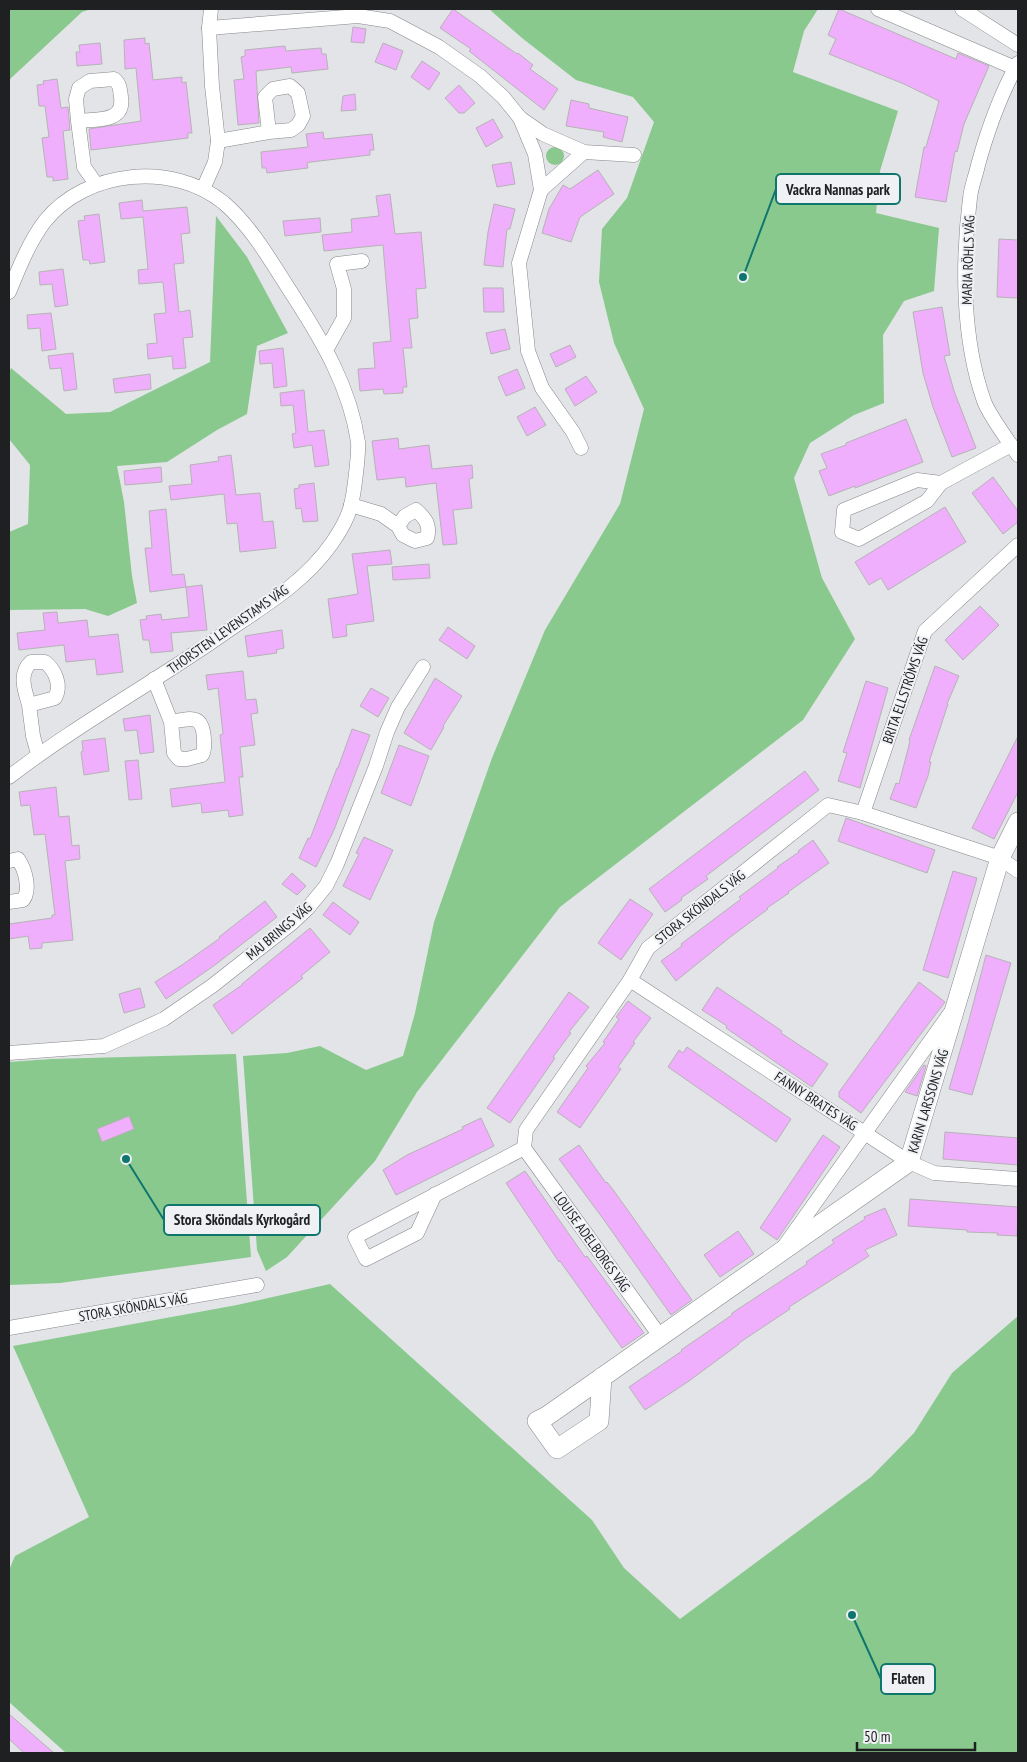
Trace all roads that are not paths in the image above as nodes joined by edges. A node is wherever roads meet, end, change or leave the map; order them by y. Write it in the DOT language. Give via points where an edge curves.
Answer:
graph roads {
  1 [pos="210,9"];
  2 [pos="878,9"];
  3 [pos="962,9"];
  4 [pos="389,15"];
  5 [pos="209,28"];
  6 [pos="1018,45"];
  7 [pos="1017,65"];
  8 [pos="520,118"];
  9 [pos="78,121"];
  10 [pos="269,132"];
  11 [pos="218,141"];
  12 [pos="584,152"];
  13 [pos="634,155"];
  14 [pos="96,184"];
  15 [pos="203,190"];
  16 [pos="542,190"];
  17 [pos="362,261"];
  18 [pos="9,292"];
  19 [pos="326,350"];
  20 [pos="581,448"];
  21 [pos="1015,450"];
  22 [pos="941,483"];
  23 [pos="351,505"];
  24 [pos="398,526"];
  25 [pos="1018,545"];
  26 [pos="423,667"];
  27 [pos="154,678"];
  28 [pos="29,705"];
  29 [pos="171,722"];
  30 [pos="38,754"];
  31 [pos="9,777"];
  32 [pos="863,813"];
  33 [pos="1018,822"];
  34 [pos="1000,858"];
  35 [pos="9,861"];
  36 [pos="1018,871"];
  37 [pos="9,902"];
  38 [pos="630,980"];
  39 [pos="957,1003"];
  40 [pos="9,1053"];
  41 [pos="864,1132"];
  42 [pos="524,1148"];
  43 [pos="909,1162"];
  44 [pos="1018,1179"];
  45 [pos="435,1194"];
  46 [pos="779,1253"];
  47 [pos="258,1285"];
  48 [pos="9,1328"];
  49 [pos="660,1336"];
  50 [pos="602,1377"];
  1 -- 5 [label="street"];
  2 -- 7 [label="street"];
  3 -- 6 [label="street"];
  4 -- 5 [label="street"];
  4 -- 8 [label="street" via="480,76"];
  5 -- 11 [label="street"];
  7 -- 21 [label="street, MARIA RÖHLS VÄG" via="987,132 970,196 966,261 966,309 973,362 985,402"];
  8 -- 12 [label="street" via="542,134"];
  8 -- 16 [label="street" via="535,154"];
  9 -- 14 [label="street" via="84,167"];
  10 -- 11 [label="street"];
  11 -- 15 [label="street" via="215,162"];
  12 -- 13 [label="street"];
  12 -- 16 [label="street"];
  14 -- 15 [label="street, THORSTEN LEVENSTAMS VÄG" via="128,176 156,177"];
  14 -- 18 [label="street, THORSTEN LEVENSTAMS VÄG" via="46,220 25,255"];
  15 -- 19 [label="street, THORSTEN LEVENSTAMS VÄG" via="238,216 264,251"];
  16 -- 20 [label="street" via="520,262 528,351 542,388"];
  17 -- 19 [label="street" via="337,264 344,289 344,318"];
  19 -- 23 [label="street, THORSTEN LEVENSTAMS VÄG" via="344,387 358,445"];
  21 -- 22 [label="street"];
  22 -- 22 [label="street" via="927,501 859,539 842,532 844,510 918,480"];
  23 -- 24 [label="street" via="381,514"];
  23 -- 27 [label="street, THORSTEN LEVENSTAMS VÄG" via="332,543 313,566 270,603"];
  25 -- 32 [label="street, BRITA ELLSTRÖMS VÄG" via="925,630"];
  26 -- 40 [label="street, MAJ BRINGS VÄG" via="387,732 334,871 326,886 292,923 164,1019 104,1046"];
  27 -- 29 [label="street, THORSTEN LEVENSTAMS VÄG"];
  27 -- 30 [label="street, THORSTEN LEVENSTAMS VÄG"];
  28 -- 30 [label="street"];
  30 -- 31 [label="street, THORSTEN LEVENSTAMS VÄG"];
  32 -- 34 [label="street, STORA SKÖNDALS VÄG"];
  32 -- 38 [label="street, STORA SKÖNDALS VÄG" via="828,805 648,948"];
  33 -- 34 [label="street, KARIN LARSSONS VÄG"];
  34 -- 36 [label="street, STORA SKÖNDALS VÄG"];
  34 -- 39 [label="street, KARIN LARSSONS VÄG"];
  35 -- 37 [label="street" via="18,859 22,864 26,894 23,900"];
  38 -- 41 [label="street, FANNY BRATES VÄG"];
  38 -- 42 [label="street, STORA SKÖNDALS VÄG" via="526,1130"];
  39 -- 41 [label="street, KARIN LARSSONS VÄG"];
  39 -- 43 [label="street, KARIN LARSSONS VÄG"];
  41 -- 43 [label="street, FANNY BRATES VÄG"];
  41 -- 46 [label="street, KARIN LARSSONS VÄG"];
  42 -- 45 [label="street"];
  42 -- 49 [label="street, LOUISE ADELBORGS VÄG"];
  43 -- 44 [label="street, FANNY BRATES VÄG" via="934,1173"];
  43 -- 46 [label="street, KARIN LARSSONS VÄG"];
  45 -- 45 [label="street" via="417,1233 366,1259 355,1237"];
  46 -- 49 [label="street, KARIN LARSSONS VÄG"];
  47 -- 48 [label="street, STORA SKÖNDALS VÄG"];
  49 -- 50 [label="street, KARIN LARSSONS VÄG"];
}
